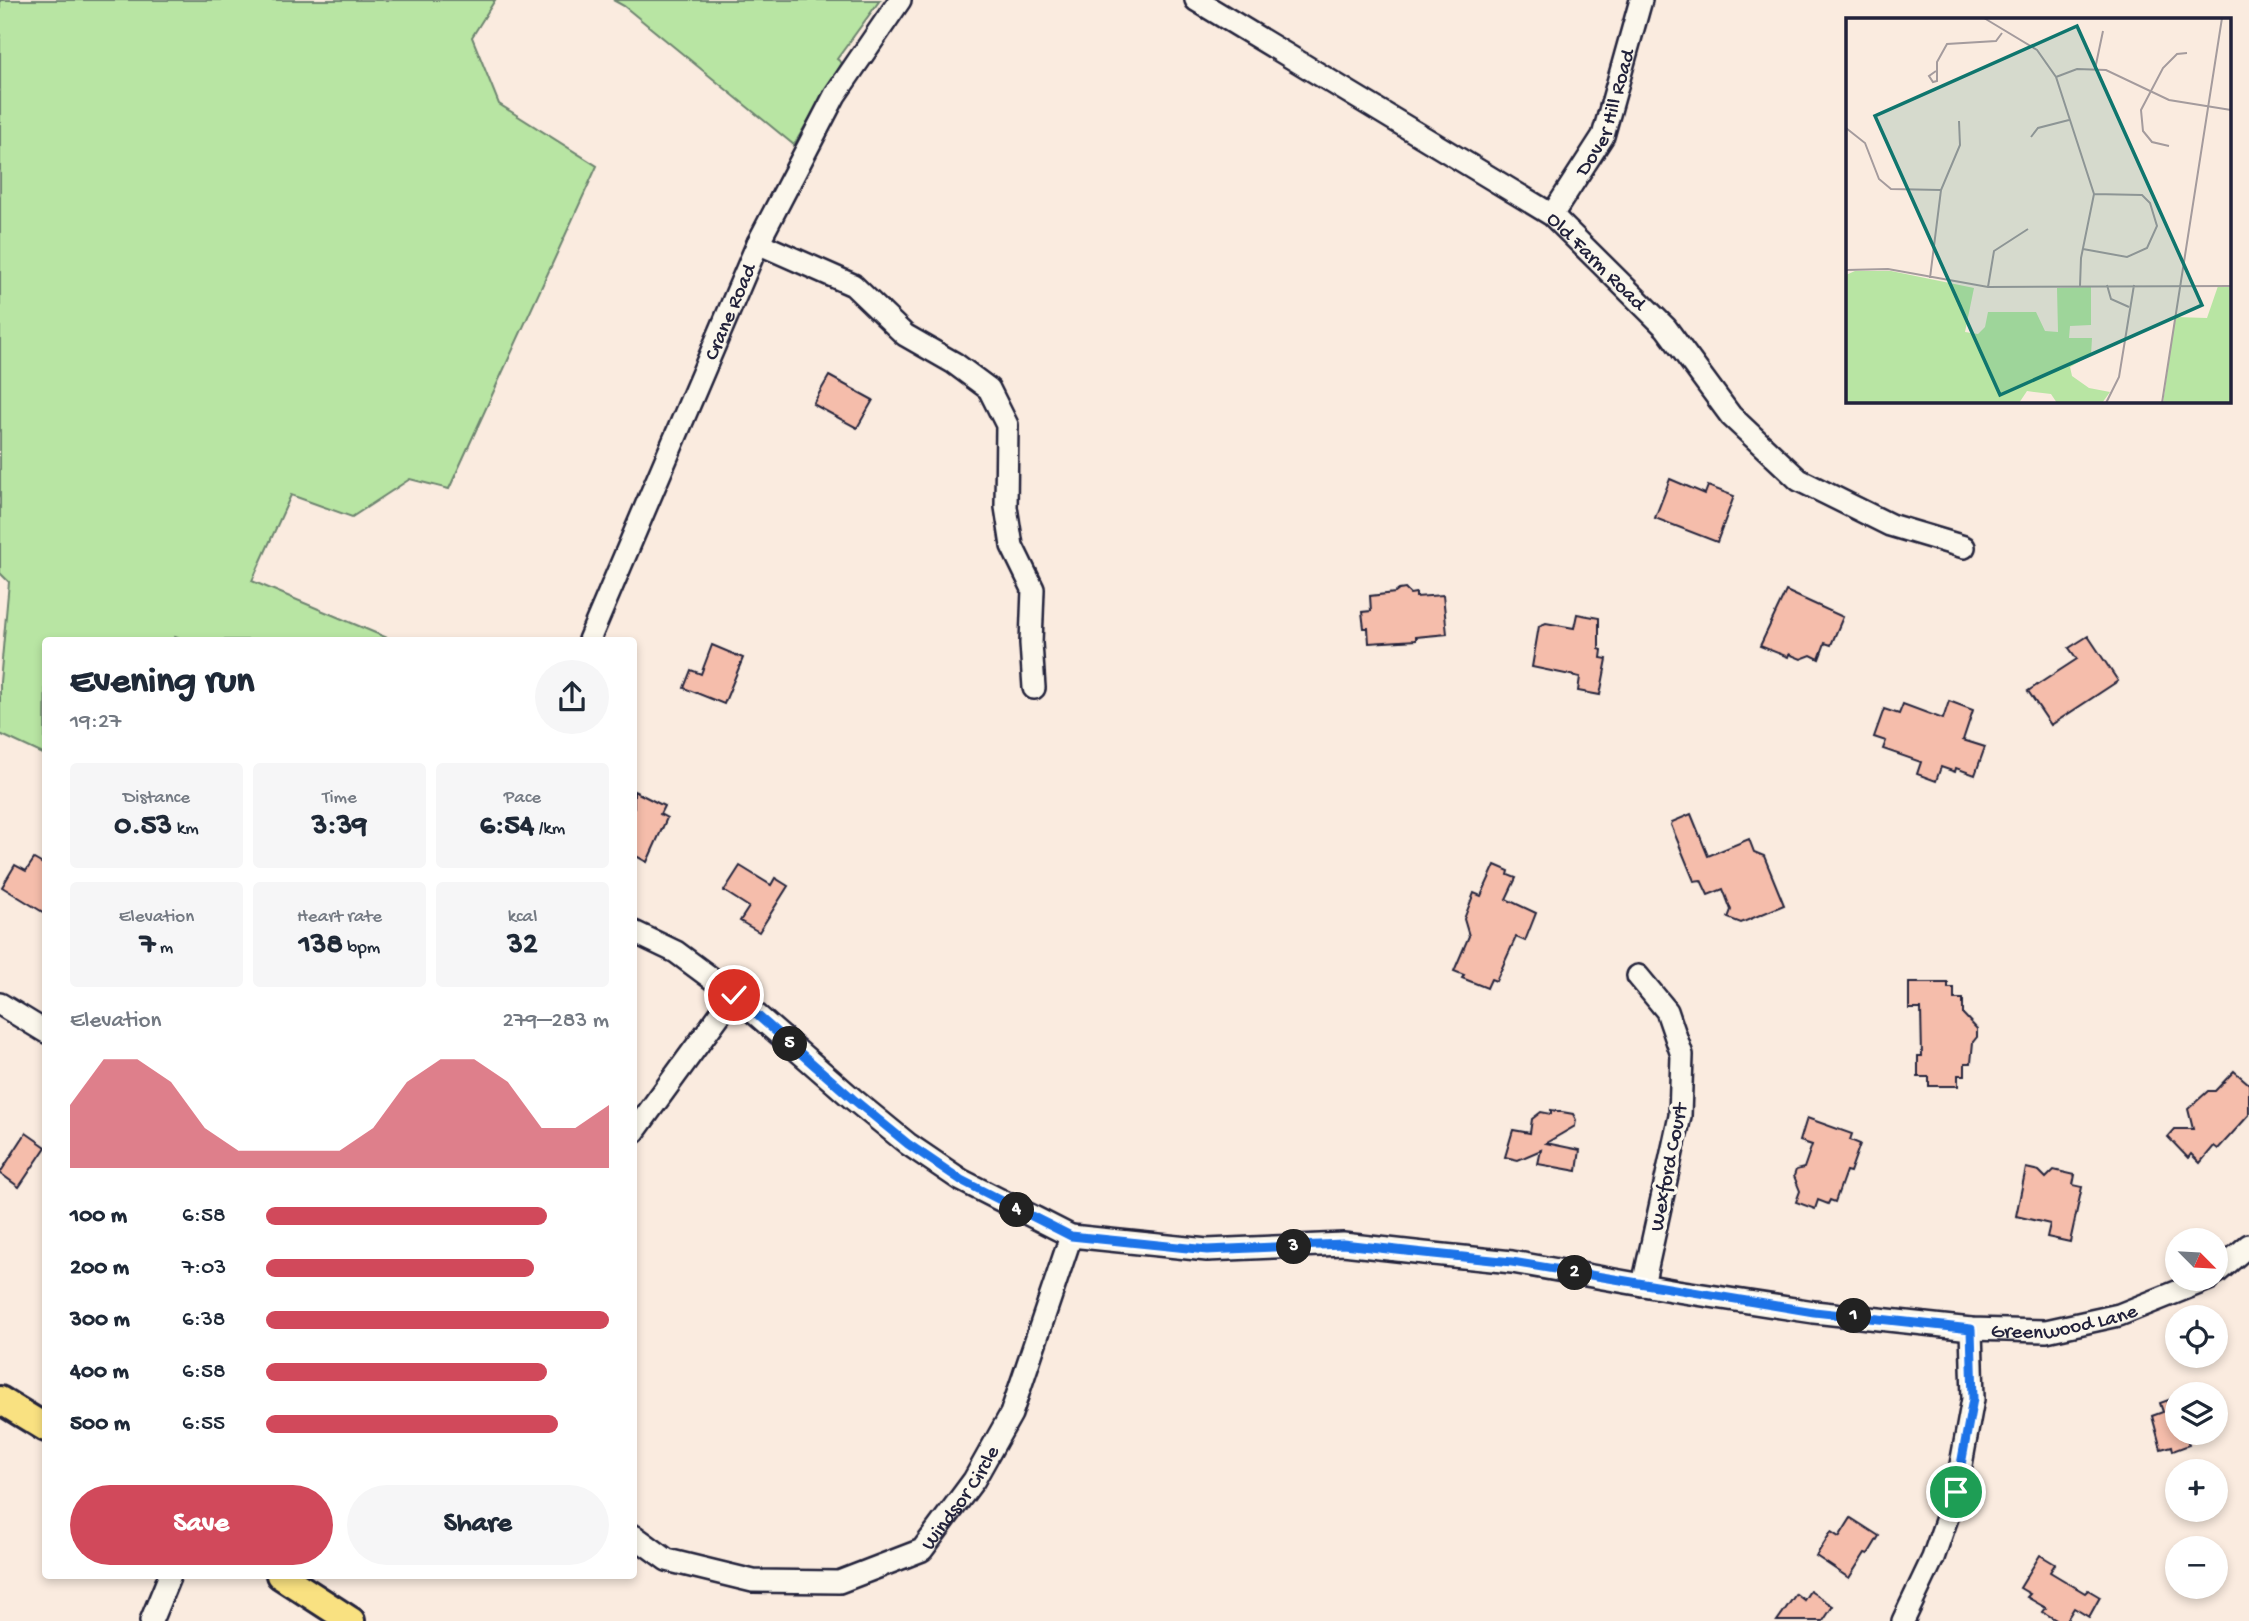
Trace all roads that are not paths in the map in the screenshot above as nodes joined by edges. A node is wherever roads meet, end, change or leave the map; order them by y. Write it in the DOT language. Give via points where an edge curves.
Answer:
graph roads {
  1 [pos="900,0"];
  2 [pos="1196,0"];
  3 [pos="1642,0"];
  4 [pos="1552,215"];
  5 [pos="758,243"];
  6 [pos="1964,547"];
  7 [pos="590,637"];
  8 [pos="1034,688"];
  9 [pos="637,933"];
  10 [pos="1638,976"];
  11 [pos="734,995"];
  12 [pos="0,1004"];
  13 [pos="42,1030"];
  14 [pos="637,1128"];
  15 [pos="1071,1236"];
  16 [pos="2249,1245"];
  17 [pos="2228,1263"];
  18 [pos="1643,1285"];
  19 [pos="2176,1292"];
  20 [pos="1971,1329"];
  21 [pos="0,1400"];
  22 [pos="42,1426"];
  23 [pos="637,1537"];
  24 [pos="168,1579"];
  25 [pos="286,1579"];
  26 [pos="1913,1618"];
  27 [pos="151,1621"];
  28 [pos="351,1621"];
  1 -- 5 [label="street, Crane Road" via="835,95"];
  2 -- 4 [label="street, Old Farm Road"];
  3 -- 4 [label="street, Dover Hill Road" via="1603,136"];
  4 -- 6 [label="street, Old Farm Road" via="1666,328 1731,416 1798,480 1890,525"];
  5 -- 7 [label="street, Crane Road"];
  5 -- 8 [label="street" via="853,285 905,335 989,389 1007,425 1006,507 1013,546 1032,589"];
  9 -- 11 [label="street, Greenwood Lane" via="676,952"];
  10 -- 18 [label="street, Wexford Court" via="1667,1011 1682,1055 1680,1116"];
  11 -- 14 [label="street"];
  11 -- 15 [label="street, Greenwood Lane" via="908,1144 961,1180"];
  12 -- 13 [label="street"];
  15 -- 18 [label="street, Greenwood Lane" via="1207,1250 1343,1244 1512,1262"];
  15 -- 23 [label="street, Windsor Circle" via="1012,1414 975,1480 922,1550 839,1581 753,1581 667,1560"];
  16 -- 17 [label="street"];
  18 -- 20 [label="street, Greenwood Lane" via="1814,1312"];
  19 -- 20 [label="street, Greenwood Lane" via="2119,1315 2046,1331"];
  20 -- 26 [label="street" via="1973,1399 1956,1492"];
  21 -- 22 [label="main road"];
  24 -- 27 [label="street"];
  25 -- 28 [label="main road"];
}
